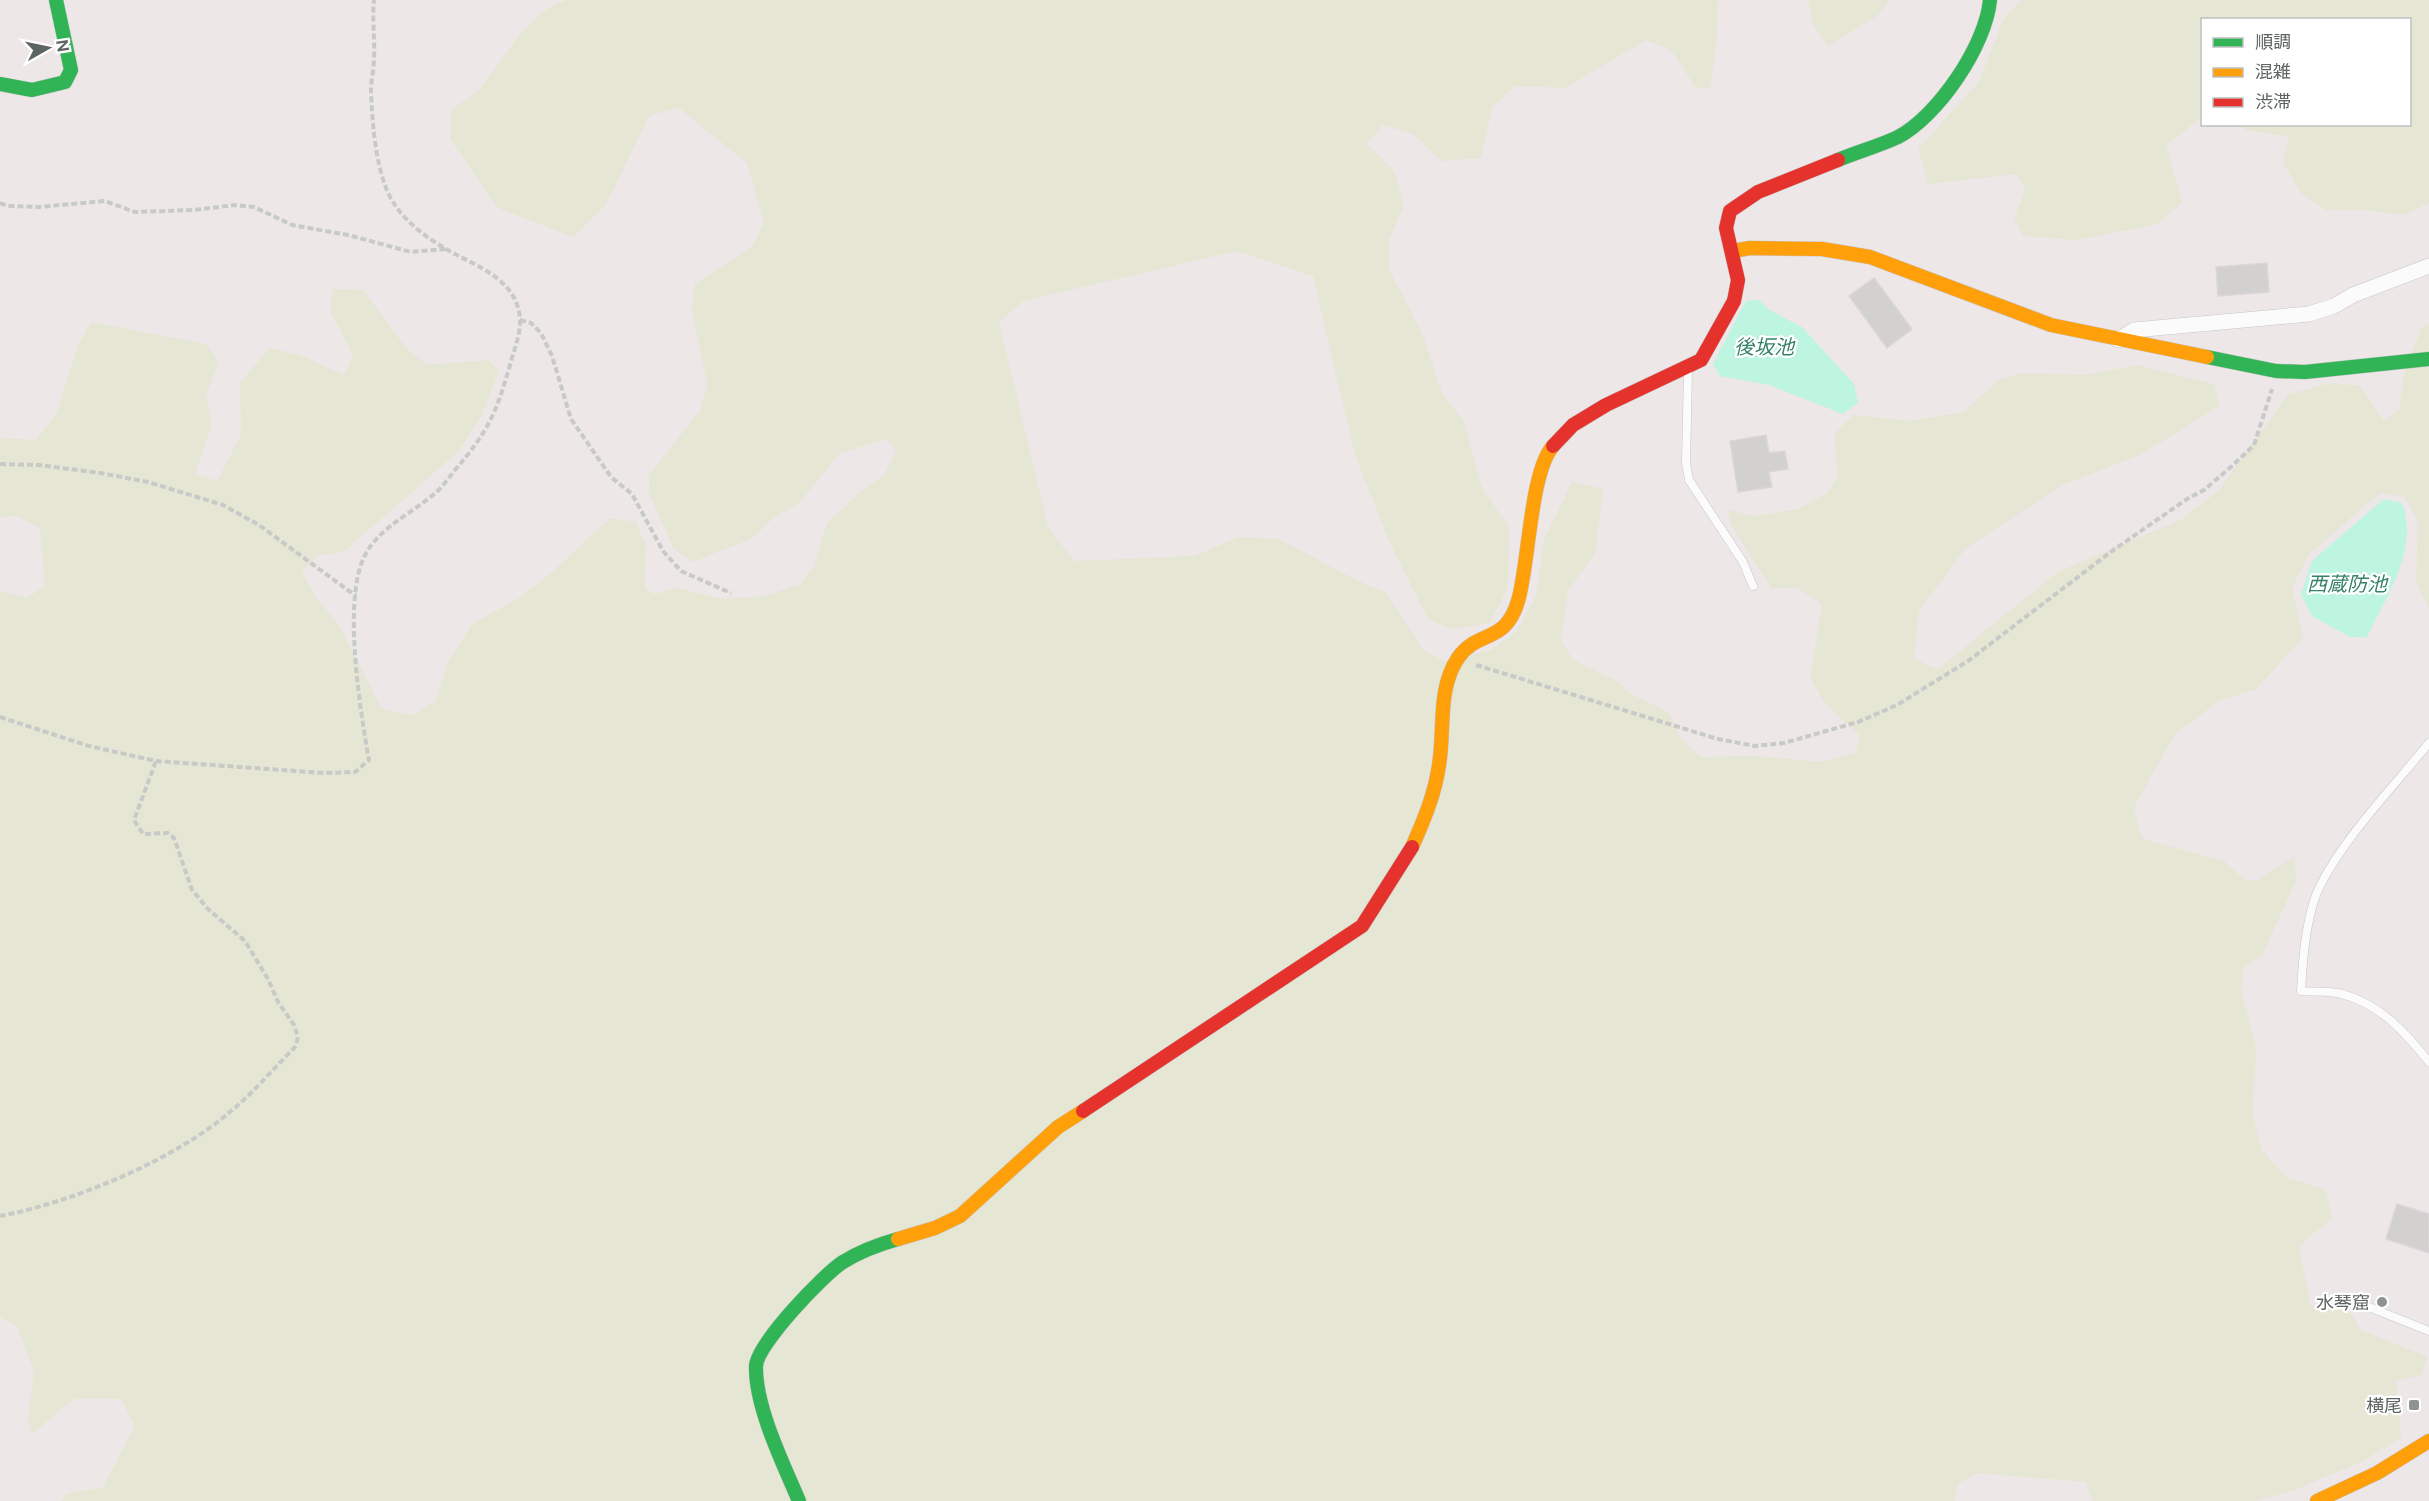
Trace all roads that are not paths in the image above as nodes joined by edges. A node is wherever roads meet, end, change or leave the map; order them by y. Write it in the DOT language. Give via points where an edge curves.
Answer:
graph roads {
  1 [pos="56,0"];
  2 [pos="1990,0"];
  3 [pos="0,84"];
  4 [pos="1733,251"];
  5 [pos="2429,266"];
  6 [pos="2118,340"];
  7 [pos="2429,359"];
  8 [pos="1688,369"];
  9 [pos="1753,586"];
  10 [pos="2429,743"];
  11 [pos="2429,1062"];
  12 [pos="2364,1305"];
  13 [pos="2429,1331"];
  14 [pos="2429,1441"];
  15 [pos="799,1501"];
  16 [pos="2317,1501"];
  1 -- 3 [label="street" via="71,70 65,82 35,92"];
  2 -- 4 [label="street" via="1985,30 1948,89 1919,123 1899,136 1758,192 1730,211 1726,228"];
  4 -- 6 [label="street" via="1822,249 1870,257 2051,325"];
  4 -- 8 [label="street" via="1738,280 1734,301 1701,360"];
  5 -- 6 [label="street" via="2308,314 2134,330"];
  6 -- 7 [label="street" via="2276,371 2305,372"];
  8 -- 9 [label="lane" via="1689,480 1743,562"];
  8 -- 15 [label="street" via="1606,405 1573,425 1550,448 1538,481 1518,602 1507,625 1492,637 1472,642 1457,659 1444,694 1440,762 1433,799 1399,871 1362,926 1058,1127 960,1216 843,1262 804,1296 756,1365 765,1420"];
  10 -- 11 [label="lane" via="2338,855 2316,895 2304,943 2301,991 2342,994 2380,1011 2414,1042"];
  12 -- 13 [label="lane"];
  14 -- 16 [label="street" via="2377,1473"];
}
